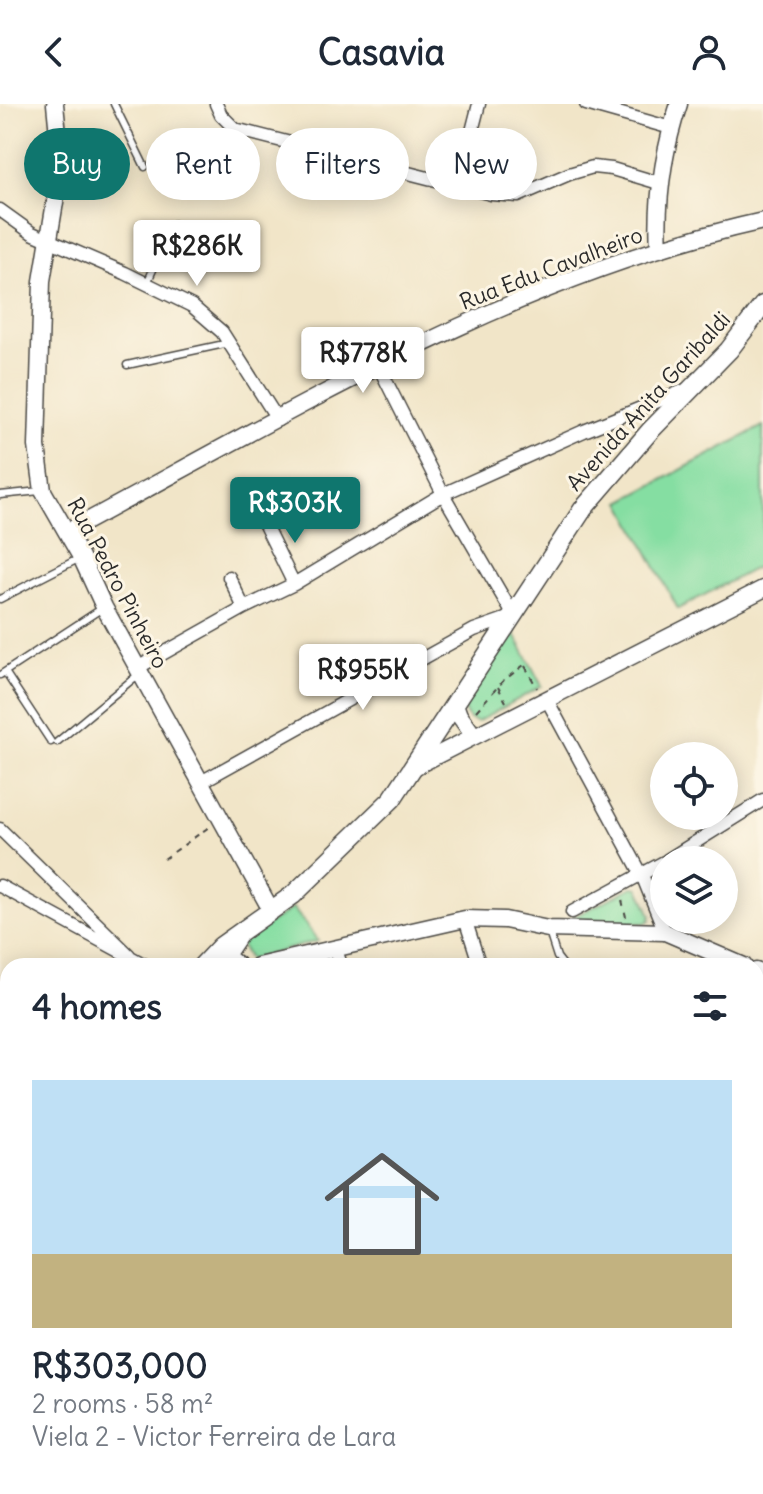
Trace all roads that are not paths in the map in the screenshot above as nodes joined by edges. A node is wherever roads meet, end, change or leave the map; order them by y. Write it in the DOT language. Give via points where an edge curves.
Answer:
graph roads {
  1 [pos="55,104"];
  2 [pos="114,104"];
  3 [pos="216,104"];
  4 [pos="479,104"];
  5 [pos="586,104"];
  6 [pos="679,104"];
  7 [pos="473,128"];
  8 [pos="671,128"];
  9 [pos="145,167"];
  10 [pos="425,178"];
  11 [pos="659,183"];
  12 [pos="537,188"];
  13 [pos="0,210"];
  14 [pos="763,221"];
  15 [pos="174,224"];
  16 [pos="48,238"];
  17 [pos="659,249"];
  18 [pos="147,283"];
  19 [pos="763,305"];
  20 [pos="229,343"];
  21 [pos="127,365"];
  22 [pos="378,365"];
  23 [pos="693,387"];
  24 [pos="634,410"];
  25 [pos="278,420"];
  26 [pos="650,431"];
  27 [pos="43,491"];
  28 [pos="443,494"];
  29 [pos="0,495"];
  30 [pos="264,523"];
  31 [pos="67,532"];
  32 [pos="81,557"];
  33 [pos="229,577"];
  34 [pos="294,584"];
  35 [pos="763,589"];
  36 [pos="0,599"];
  37 [pos="104,607"];
  38 [pos="244,608"];
  39 [pos="514,616"];
  40 [pos="140,669"];
  41 [pos="2,674"];
  42 [pos="542,693"];
  43 [pos="455,704"];
  44 [pos="469,730"];
  45 [pos="414,767"];
  46 [pos="201,782"];
  47 [pos="763,800"];
  48 [pos="0,829"];
  49 [pos="689,846"];
  50 [pos="650,870"];
  51 [pos="642,875"];
  52 [pos="0,886"];
  53 [pos="650,895"];
  54 [pos="271,910"];
  55 [pos="572,912"];
  56 [pos="465,919"];
  57 [pos="548,929"];
  58 [pos="650,932"];
  59 [pos="670,934"];
  60 [pos="237,937"];
  61 [pos="336,948"];
  62 [pos="129,955"];
  63 [pos="134,958"];
  64 [pos="210,958"];
  65 [pos="228,958"];
  66 [pos="293,958"];
  67 [pos="339,958"];
  68 [pos="477,958"];
  69 [pos="558,958"];
  70 [pos="728,958"];
  1 -- 16 [label="street, Rua Pedro Pinheiro" via="57,190"];
  2 -- 9 [label="lane"];
  3 -- 10 [label="street" via="235,129"];
  4 -- 7 [label="street"];
  5 -- 8 [label="street"];
  6 -- 8 [label="street"];
  8 -- 11 [label="street"];
  11 -- 12 [label="street" via="593,167"];
  11 -- 17 [label="street"];
  13 -- 16 [label="street"];
  14 -- 17 [label="street, Rua Edu Cavalheiro"];
  15 -- 18 [label="lane"];
  16 -- 18 [label="street"];
  16 -- 27 [label="street, Rua Pedro Pinheiro" via="37,446"];
  17 -- 22 [label="street, Rua Edu Cavalheiro"];
  18 -- 20 [label="street" via="192,306"];
  19 -- 23 [label="main road, Avenida Anita Garibaldi"];
  20 -- 21 [label="lane"];
  20 -- 25 [label="street"];
  22 -- 25 [label="street, Rua Edu Cavalheiro"];
  22 -- 28 [label="street"];
  23 -- 24 [label="street"];
  23 -- 26 [label="main road, Avenida Anita Garibaldi"];
  24 -- 26 [label="street" via="650,416"];
  24 -- 28 [label="street"];
  25 -- 31 [label="street, Rua Edu Cavalheiro"];
  26 -- 39 [label="main road, Avenida Anita Garibaldi" via="583,509"];
  27 -- 29 [label="lane"];
  27 -- 31 [label="street, Rua Pedro Pinheiro"];
  28 -- 34 [label="street"];
  28 -- 39 [label="street"];
  30 -- 34 [label="street"];
  31 -- 32 [label="street, Rua Pedro Pinheiro"];
  32 -- 36 [label="lane"];
  32 -- 37 [label="street, Rua Pedro Pinheiro"];
  33 -- 38 [label="street"];
  34 -- 38 [label="street"];
  35 -- 42 [label="street"];
  37 -- 40 [label="street, Rua Pedro Pinheiro"];
  37 -- 41 [label="lane"];
  38 -- 40 [label="street"];
  39 -- 43 [label="main road, Avenida Anita Garibaldi"];
  39 -- 46 [label="street" via="474,630"];
  40 -- 41 [label="lane" via="54,742"];
  40 -- 46 [label="street, Rua Pedro Pinheiro"];
  42 -- 44 [label="street"];
  42 -- 51 [label="street"];
  43 -- 44 [label="street"];
  43 -- 45 [label="main road, Avenida Anita Garibaldi"];
  44 -- 45 [label="street"];
  45 -- 54 [label="main road, Avenida Anita Garibaldi" via="354,838"];
  46 -- 54 [label="street, Rua Pedro Pinheiro"];
  47 -- 49 [label="street"];
  48 -- 62 [label="street"];
  50 -- 51 [label="street"];
  51 -- 53 [label="street"];
  51 -- 55 [label="street"];
  52 -- 62 [label="street"];
  54 -- 60 [label="main road, Avenida Anita Garibaldi"];
  56 -- 57 [label="street"];
  56 -- 61 [label="street"];
  56 -- 68 [label="street"];
  57 -- 58 [label="street"];
  57 -- 69 [label="lane"];
  59 -- 70 [label="street"];
  60 -- 64 [label="main road, Avenida Anita Garibaldi"];
  60 -- 65 [label="main road"];
  61 -- 66 [label="street"];
  61 -- 67 [label="street"];
  62 -- 63 [label="street"];
}
